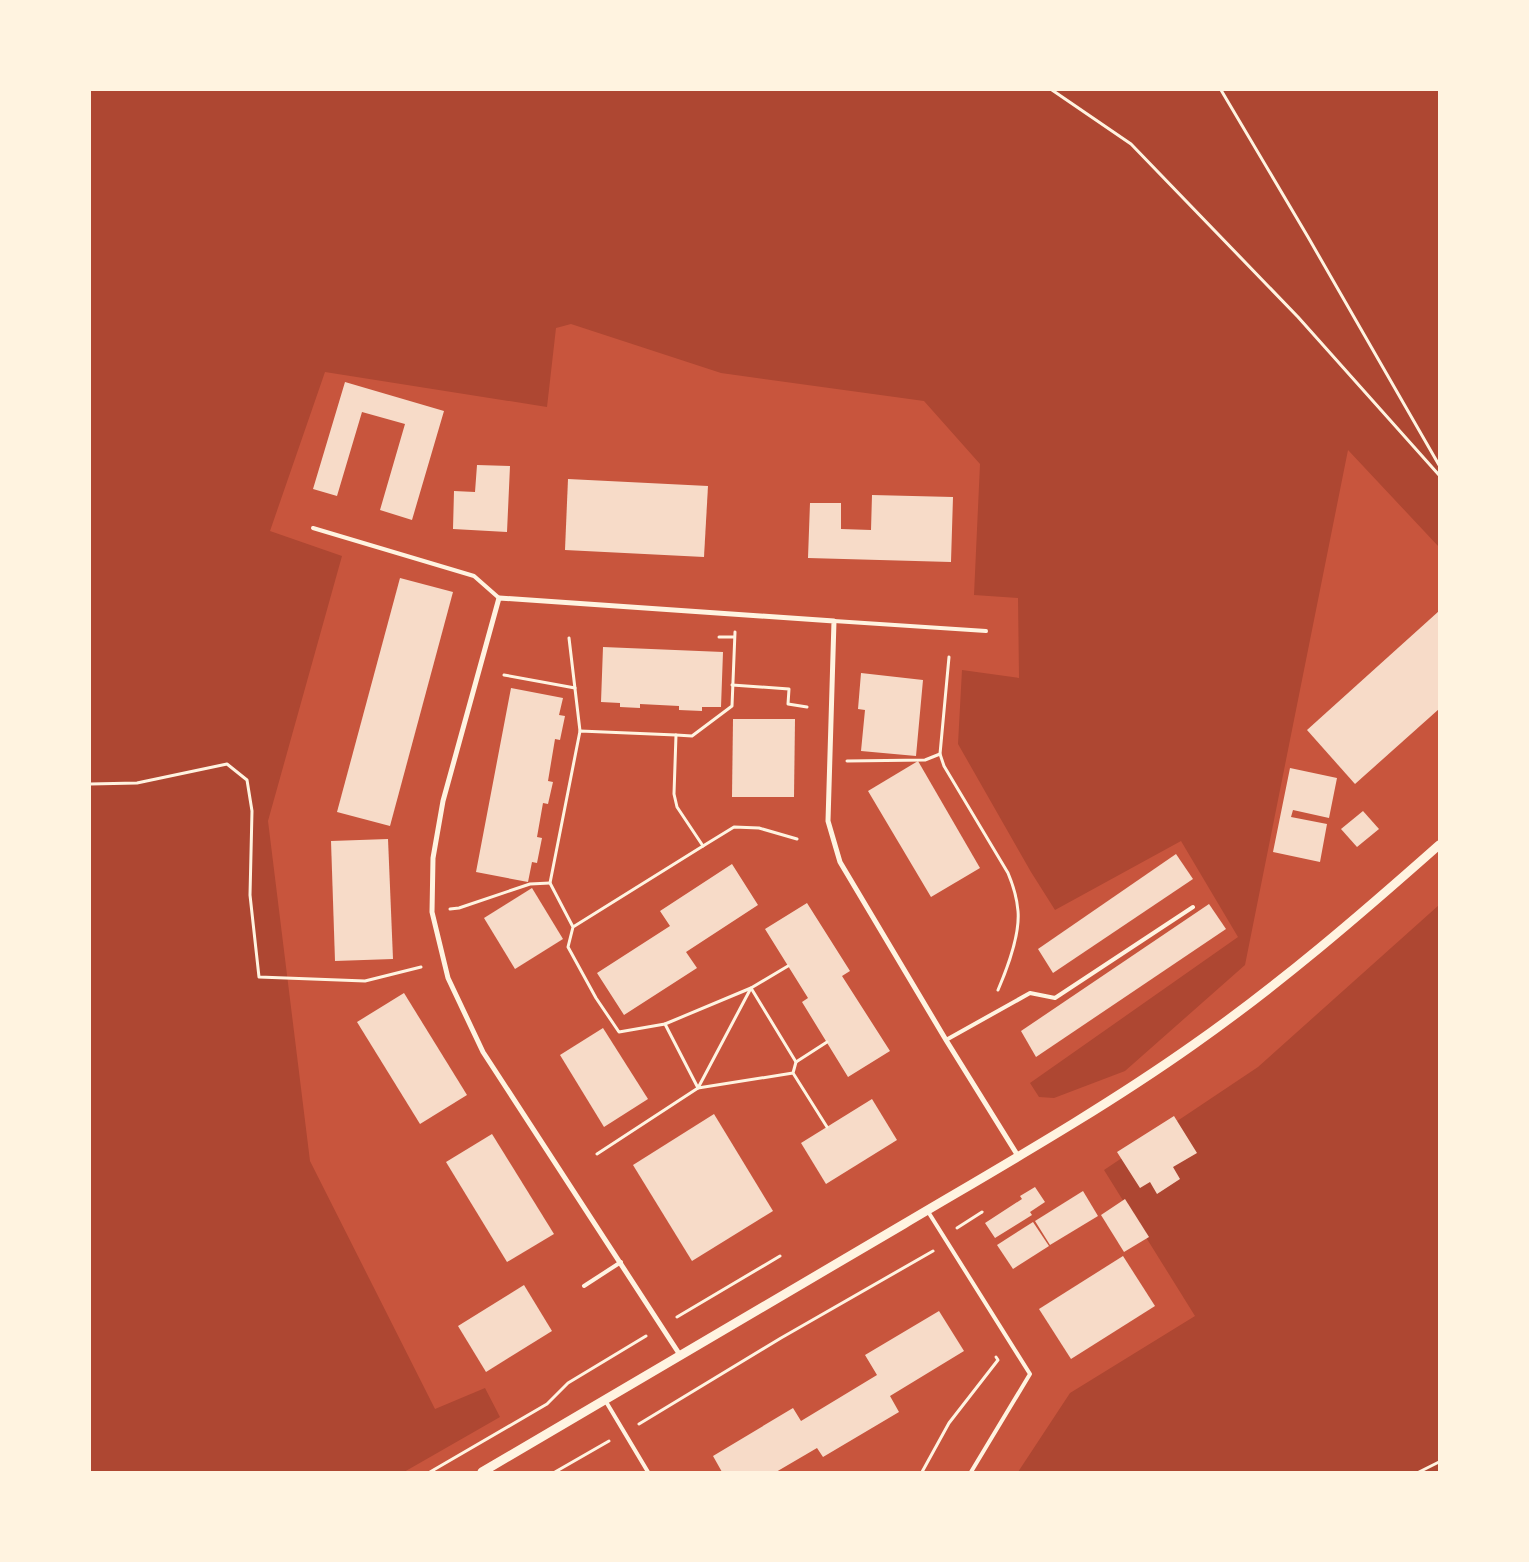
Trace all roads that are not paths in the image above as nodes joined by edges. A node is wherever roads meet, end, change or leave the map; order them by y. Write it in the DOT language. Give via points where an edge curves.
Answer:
graph roads {
  1 [pos="313,528"];
  2 [pos="499,598"];
  3 [pos="834,621"];
  4 [pos="986,630"];
  5 [pos="1439,845"];
  6 [pos="1193,907"];
  7 [pos="946,1040"];
  8 [pos="1018,1156"];
  9 [pos="927,1210"];
  10 [pos="621,1262"];
  11 [pos="584,1286"];
  12 [pos="680,1355"];
  13 [pos="605,1400"];
  14 [pos="482,1472"];
  15 [pos="648,1472"];
  16 [pos="970,1472"];
  1 -- 2 [label="lane" via="474,576"];
  2 -- 3 [label="street"];
  2 -- 10 [label="street" via="444,801 433,858 432,912 448,978 483,1052"];
  3 -- 4 [label="lane"];
  3 -- 7 [label="street" via="828,821 840,862"];
  5 -- 8 [label="street" via="1260,996 1195,1044"];
  6 -- 7 [label="lane" via="1055,998 1030,993"];
  7 -- 8 [label="street"];
  8 -- 9 [label="street"];
  9 -- 12 [label="street"];
  9 -- 16 [label="lane" via="1030,1374"];
  10 -- 11 [label="lane"];
  10 -- 12 [label="street"];
  12 -- 13 [label="street"];
  13 -- 14 [label="street"];
  13 -- 15 [label="lane"];
}
